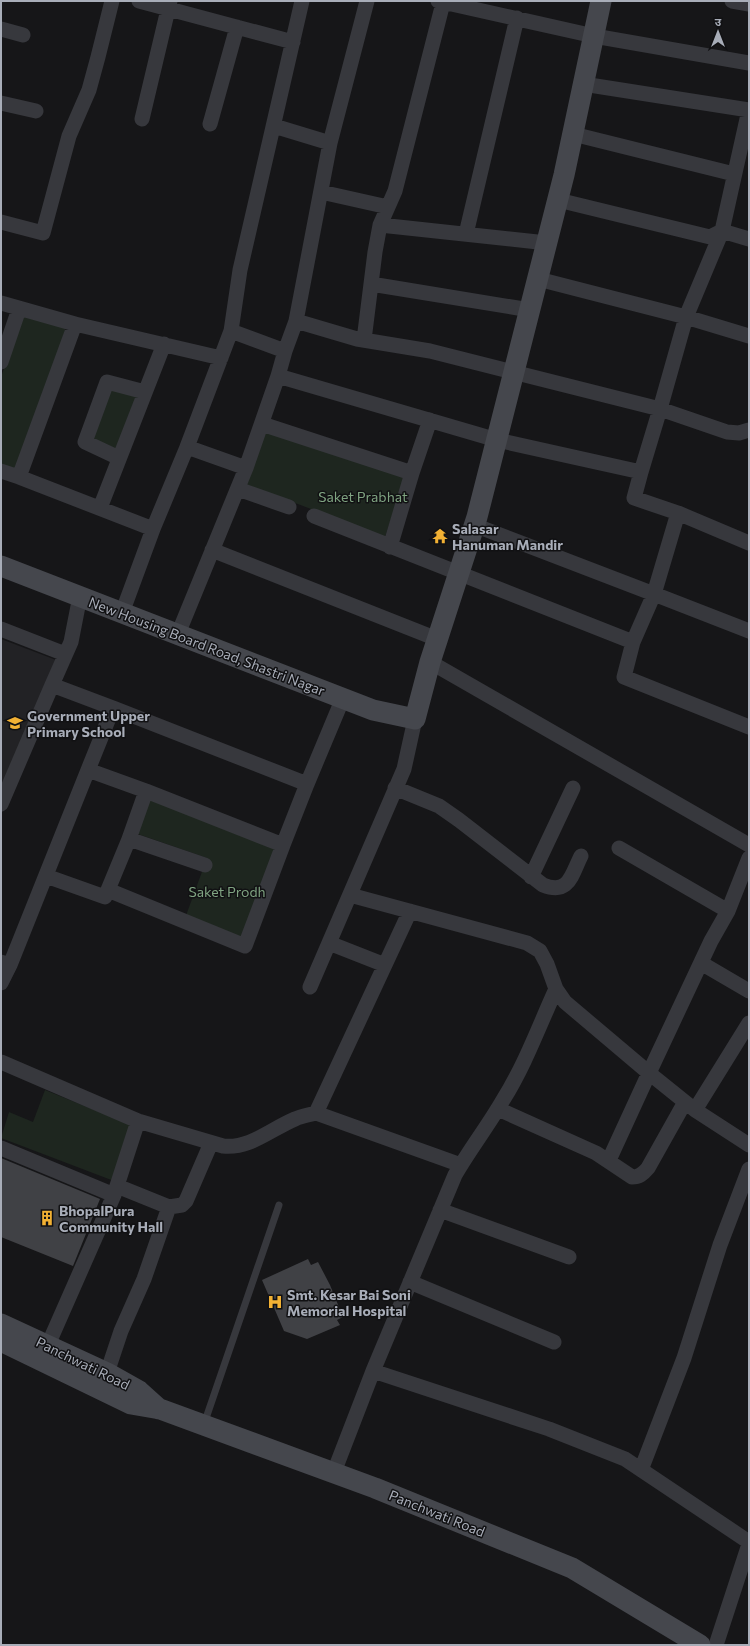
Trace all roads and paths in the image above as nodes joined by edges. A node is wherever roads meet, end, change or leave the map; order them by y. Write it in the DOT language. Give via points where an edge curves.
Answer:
graph roads {
  1 [pos="112,1"];
  2 [pos="139,1"];
  3 [pos="302,1"];
  4 [pos="367,1"];
  5 [pos="601,1"];
  6 [pos="732,1"];
  7 [pos="441,2"];
  8 [pos="749,4"];
  9 [pos="169,5"];
  10 [pos="517,18"];
  11 [pos="237,27"];
  12 [pos="1,29"];
  13 [pos="23,35"];
  14 [pos="594,36"];
  15 [pos="293,42"];
  16 [pos="749,63"];
  17 [pos="583,84"];
  18 [pos="1,103"];
  19 [pos="749,110"];
  20 [pos="36,112"];
  21 [pos="142,119"];
  22 [pos="210,124"];
  23 [pos="274,126"];
  24 [pos="573,134"];
  25 [pos="330,143"];
  26 [pos="744,151"];
  27 [pos="734,174"];
  28 [pos="321,192"];
  29 [pos="558,200"];
  30 [pos="388,207"];
  31 [pos="1,222"];
  32 [pos="380,225"];
  33 [pos="722,231"];
  34 [pos="466,234"];
  35 [pos="749,239"];
  36 [pos="547,243"];
  37 [pos="538,279"];
  38 [pos="371,284"];
  39 [pos="1,303"];
  40 [pos="18,309"];
  41 [pos="530,310"];
  42 [pos="686,317"];
  43 [pos="296,321"];
  44 [pos="74,324"];
  45 [pos="231,331"];
  46 [pos="749,336"];
  47 [pos="364,340"];
  48 [pos="164,344"];
  49 [pos="285,352"];
  50 [pos="221,358"];
  51 [pos="1,362"];
  52 [pos="514,372"];
  53 [pos="278,376"];
  54 [pos="145,392"];
  55 [pos="660,409"];
  56 [pos="430,420"];
  57 [pos="262,424"];
  58 [pos="749,430"];
  59 [pos="496,440"];
  60 [pos="187,447"];
  61 [pos="119,458"];
  62 [pos="246,468"];
  63 [pos="1,471"];
  64 [pos="641,472"];
  65 [pos="412,473"];
  66 [pos="19,477"];
  67 [pos="238,489"];
  68 [pos="289,507"];
  69 [pos="100,508"];
  70 [pos="678,513"];
  71 [pos="314,516"];
  72 [pos="474,525"];
  73 [pos="154,529"];
  74 [pos="749,543"];
  75 [pos="390,547"];
  76 [pos="212,550"];
  77 [pos="1,566"];
  78 [pos="458,574"];
  79 [pos="654,594"];
  80 [pos="80,596"];
  81 [pos="122,613"];
  82 [pos="1,629"];
  83 [pos="749,631"];
  84 [pos="178,634"];
  85 [pos="437,639"];
  86 [pos="633,642"];
  87 [pos="65,654"];
  88 [pos="430,662"];
  89 [pos="52,685"];
  90 [pos="343,698"];
  91 [pos="113,708"];
  92 [pos="415,719"];
  93 [pos="749,727"];
  94 [pos="88,770"];
  95 [pos="307,784"];
  96 [pos="395,788"];
  97 [pos="573,788"];
  98 [pos="146,791"];
  99 [pos="1,804"];
  100 [pos="128,839"];
  101 [pos="749,845"];
  102 [pos="283,846"];
  103 [pos="619,848"];
  104 [pos="580,856"];
  105 [pos="749,858"];
  106 [pos="205,865"];
  107 [pos="46,876"];
  108 [pos="531,876"];
  109 [pos="108,890"];
  110 [pos="350,895"];
  111 [pos="410,911"];
  112 [pos="728,911"];
  113 [pos="329,943"];
  114 [pos="5,963"];
  115 [pos="701,963"];
  116 [pos="385,965"];
  117 [pos="1,983"];
  118 [pos="310,987"];
  119 [pos="556,989"];
  120 [pos="749,991"];
  121 [pos="749,1023"];
  122 [pos="1,1062"];
  123 [pos="649,1072"];
  124 [pos="690,1106"];
  125 [pos="498,1109"];
  126 [pos="316,1113"];
  127 [pos="138,1121"];
  128 [pos="211,1143"];
  129 [pos="749,1145"];
  130 [pos="1,1148"];
  131 [pos="608,1160"];
  132 [pos="461,1165"];
  133 [pos="749,1169"];
  134 [pos="115,1190"];
  135 [pos="280,1205"];
  136 [pos="169,1207"];
  137 [pos="440,1210"];
  138 [pos="569,1257"];
  139 [pos="410,1282"];
  140 [pos="1,1324"];
  141 [pos="1,1341"];
  142 [pos="554,1342"];
  143 [pos="44,1353"];
  144 [pos="373,1371"];
  145 [pos="107,1374"];
  146 [pos="160,1409"];
  147 [pos="203,1426"];
  148 [pos="641,1470"];
  149 [pos="334,1472"];
  150 [pos="749,1543"];
  151 [pos="700,1645"];
  152 [pos="716,1645"];
  1 -- 31 [label="street" via="98,57 70,136 43,233"];
  2 -- 9 [label="street"];
  3 -- 15 [label="street"];
  4 -- 25 [label="street"];
  5 -- 14 [label="street"];
  6 -- 8 [label="street"];
  7 -- 10 [label="street"];
  7 -- 30 [label="street" via="395,191"];
  9 -- 11 [label="street"];
  9 -- 21 [label="street"];
  10 -- 14 [label="street"];
  10 -- 34 [label="street"];
  11 -- 15 [label="street"];
  11 -- 22 [label="street"];
  12 -- 13 [label="street"];
  14 -- 16 [label="street"];
  14 -- 17 [label="street"];
  15 -- 23 [label="street"];
  17 -- 19 [label="street"];
  17 -- 24 [label="street"];
  18 -- 20 [label="street"];
  19 -- 26 [label="street"];
  23 -- 25 [label="street"];
  23 -- 45 [label="street" via="240,270"];
  24 -- 27 [label="street"];
  24 -- 29 [label="street"];
  25 -- 28 [label="street"];
  26 -- 27 [label="street"];
  27 -- 33 [label="street"];
  28 -- 30 [label="street"];
  28 -- 43 [label="street"];
  29 -- 33 [label="street" via="710,237"];
  29 -- 36 [label="street"];
  30 -- 32 [label="street"];
  32 -- 34 [label="street"];
  32 -- 38 [label="street"];
  33 -- 35 [label="street"];
  33 -- 42 [label="street"];
  34 -- 36 [label="street"];
  36 -- 37 [label="street"];
  37 -- 41 [label="street"];
  37 -- 42 [label="street"];
  38 -- 41 [label="street"];
  38 -- 47 [label="street"];
  39 -- 40 [label="street"];
  40 -- 44 [label="street"];
  40 -- 51 [label="street"];
  41 -- 52 [label="street"];
  42 -- 46 [label="street"];
  42 -- 55 [label="street"];
  43 -- 47 [label="street"];
  43 -- 49 [label="street"];
  44 -- 48 [label="street"];
  44 -- 66 [label="street"];
  45 -- 49 [label="street"];
  45 -- 50 [label="street"];
  47 -- 52 [label="street" via="430,352"];
  48 -- 50 [label="street"];
  48 -- 54 [label="street"];
  49 -- 53 [label="street"];
  50 -- 60 [label="street"];
  52 -- 55 [label="street"];
  52 -- 59 [label="street"];
  53 -- 56 [label="street"];
  53 -- 57 [label="street"];
  54 -- 61 [label="street"];
  54 -- 61 [label="street" via="107,382 85,442"];
  55 -- 58 [label="street" via="727,432"];
  55 -- 64 [label="street"];
  56 -- 59 [label="street"];
  56 -- 65 [label="street"];
  57 -- 62 [label="street"];
  57 -- 65 [label="street"];
  59 -- 64 [label="street"];
  59 -- 72 [label="street"];
  60 -- 62 [label="street"];
  60 -- 73 [label="street"];
  61 -- 69 [label="street"];
  62 -- 67 [label="street"];
  63 -- 66 [label="street"];
  64 -- 70 [label="street" via="634,498"];
  65 -- 75 [label="street"];
  66 -- 69 [label="street"];
  67 -- 68 [label="street"];
  67 -- 76 [label="street"];
  69 -- 73 [label="street"];
  70 -- 74 [label="street"];
  70 -- 79 [label="street"];
  71 -- 75 [label="street"];
  72 -- 78 [label="street"];
  72 -- 79 [label="street"];
  73 -- 81 [label="street"];
  75 -- 78 [label="street"];
  76 -- 84 [label="street"];
  76 -- 85 [label="street"];
  77 -- 80 [label="street, New Housing Board Road, Shastri Nagar"];
  78 -- 85 [label="street"];
  78 -- 86 [label="street"];
  79 -- 83 [label="street"];
  79 -- 86 [label="street"];
  80 -- 81 [label="street, New Housing Board Road, Shastri Nagar"];
  80 -- 87 [label="street" via="71,642"];
  81 -- 84 [label="street, New Housing Board Road, Shastri Nagar"];
  82 -- 87 [label="street"];
  84 -- 90 [label="street, New Housing Board Road, Shastri Nagar"];
  85 -- 88 [label="street"];
  86 -- 93 [label="street" via="624,677"];
  87 -- 89 [label="street"];
  88 -- 92 [label="street"];
  88 -- 101 [label="street"];
  89 -- 91 [label="street"];
  89 -- 99 [label="street"];
  90 -- 92 [label="street, New Housing Board Road, Shastri Nagar" via="373,710"];
  90 -- 95 [label="street"];
  91 -- 94 [label="street"];
  91 -- 95 [label="street"];
  92 -- 96 [label="street" via="404,769"];
  94 -- 98 [label="street"];
  94 -- 107 [label="street"];
  95 -- 102 [label="street"];
  96 -- 108 [label="street" via="438,806"];
  96 -- 110 [label="street"];
  97 -- 108 [label="street"];
  98 -- 100 [label="street"];
  98 -- 102 [label="street"];
  100 -- 106 [label="street"];
  100 -- 109 [label="street"];
  102 -- 109 [label="street" via="245,946"];
  103 -- 112 [label="street"];
  104 -- 108 [label="street" via="568,883 562,888 543,885"];
  105 -- 112 [label="street"];
  107 -- 109 [label="street" via="105,897"];
  107 -- 114 [label="street"];
  110 -- 111 [label="street"];
  110 -- 113 [label="street"];
  111 -- 116 [label="street"];
  111 -- 119 [label="street" via="527,943 540,951"];
  112 -- 115 [label="street"];
  113 -- 116 [label="street"];
  113 -- 118 [label="street"];
  114 -- 117 [label="street"];
  115 -- 120 [label="street"];
  115 -- 123 [label="street"];
  116 -- 126 [label="street"];
  119 -- 123 [label="street" via="565,1002"];
  119 -- 125 [label="street" via="520,1070"];
  121 -- 124 [label="street"];
  122 -- 127 [label="street"];
  123 -- 124 [label="street"];
  123 -- 131 [label="street"];
  124 -- 129 [label="street"];
  124 -- 131 [label="street" via="644,1173 638,1177 632,1177"];
  125 -- 131 [label="street"];
  125 -- 132 [label="street"];
  126 -- 128 [label="street" via="295,1118 242,1145 232,1147"];
  126 -- 132 [label="street"];
  127 -- 128 [label="street"];
  127 -- 134 [label="street"];
  128 -- 136 [label="street" via="186,1201 182,1205"];
  130 -- 134 [label="street"];
  132 -- 137 [label="street"];
  133 -- 148 [label="street" via="720,1245 684,1358"];
  134 -- 136 [label="street"];
  134 -- 143 [label="street"];
  135 -- 147 [label="lane"];
  136 -- 145 [label="street"];
  137 -- 138 [label="street"];
  137 -- 139 [label="street"];
  139 -- 142 [label="street"];
  139 -- 144 [label="street"];
  140 -- 143 [label="street, Panchwati Road"];
  141 -- 143 [label="street, Panchwati Road"];
  143 -- 145 [label="street, Panchwati Road"];
  143 -- 146 [label="street, Panchwati Road" via="131,1404"];
  144 -- 148 [label="street" via="549,1429 625,1459"];
  144 -- 149 [label="street"];
  145 -- 146 [label="street, Panchwati Road" via="139,1391"];
  146 -- 147 [label="street, Panchwati Road"];
  147 -- 149 [label="street, Panchwati Road"];
  148 -- 150 [label="street"];
  149 -- 151 [label="street, Panchwati Road" via="572,1568"];
  150 -- 152 [label="street"];
}
